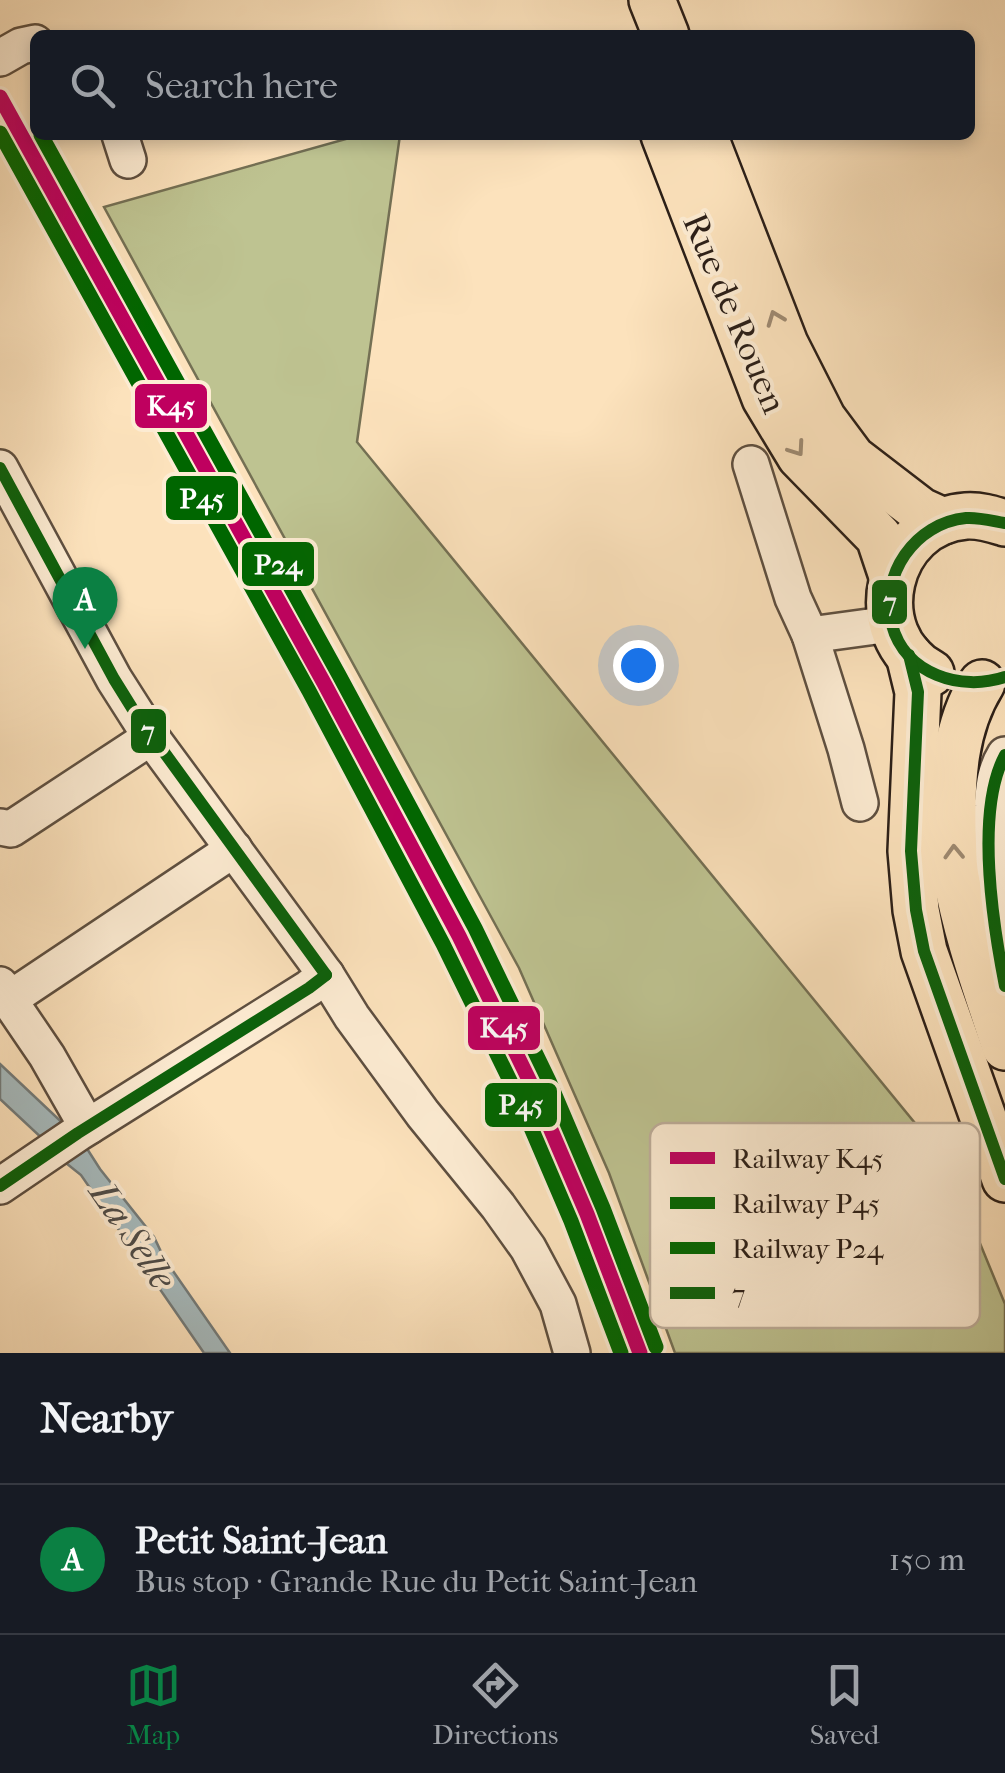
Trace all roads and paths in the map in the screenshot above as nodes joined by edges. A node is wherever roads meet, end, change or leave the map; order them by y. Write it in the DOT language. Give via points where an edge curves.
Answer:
graph roads {
  1 [pos="620,0"];
  2 [pos="652,0"];
  3 [pos="629,30"];
  4 [pos="664,30"];
  5 [pos="30,44"];
  6 [pos="0,58"];
  7 [pos="666,140"];
  8 [pos="706,140"];
  9 [pos="751,464"];
  10 [pos="0,468"];
  11 [pos="944,521"];
  12 [pos="1005,523"];
  13 [pos="892,576"];
  14 [pos="810,635"];
  15 [pos="900,639"];
  16 [pos="994,680"];
  17 [pos="151,737"];
  18 [pos="1005,755"];
  19 [pos="860,803"];
  20 [pos="0,827"];
  21 [pos="234,849"];
  22 [pos="326,975"];
  23 [pos="1005,986"];
  24 [pos="6,992"];
  25 [pos="1005,1047"];
  26 [pos="84,1130"];
  27 [pos="1005,1179"];
  28 [pos="0,1186"];
  29 [pos="572,1353"];
  1 -- 3 [label="main road"];
  2 -- 4 [label="main road"];
  5 -- 6 [label="street"];
  7 -- 13 [label="main road, Rue de Rouen, one-way" via="765,398 800,456 879,537"];
  11 -- 8 [label="main road, Rue de Rouen, one-way" via="852,458 823,419 785,344"];
  9 -- 14 [label="street"];
  10 -- 17 [label="street"];
  11 -- 12 [label="main road" via="976,516"];
  11 -- 13 [label="main road" via="903,552"];
  13 -- 15 [label="main road" via="889,599"];
  14 -- 15 [label="street" via="876,626"];
  14 -- 19 [label="street"];
  15 -- 16 [label="main road" via="924,669 942,678 962,684"];
  15 -- 27 [label="main road" via="918,692 911,851 916,910 924,951"];
  25 -- 16 [label="main road, one-way" via="955,874 952,784 974,696"];
  17 -- 20 [label="street" via="11,829"];
  17 -- 21 [label="street"];
  18 -- 23 [label="street" via="997,768 988,840"];
  21 -- 22 [label="street"];
  21 -- 24 [label="street"];
  22 -- 26 [label="street"];
  22 -- 29 [label="street" via="528,1248 558,1304"];
  24 -- 26 [label="street" via="48,1056"];
  26 -- 28 [label="street"];
}
